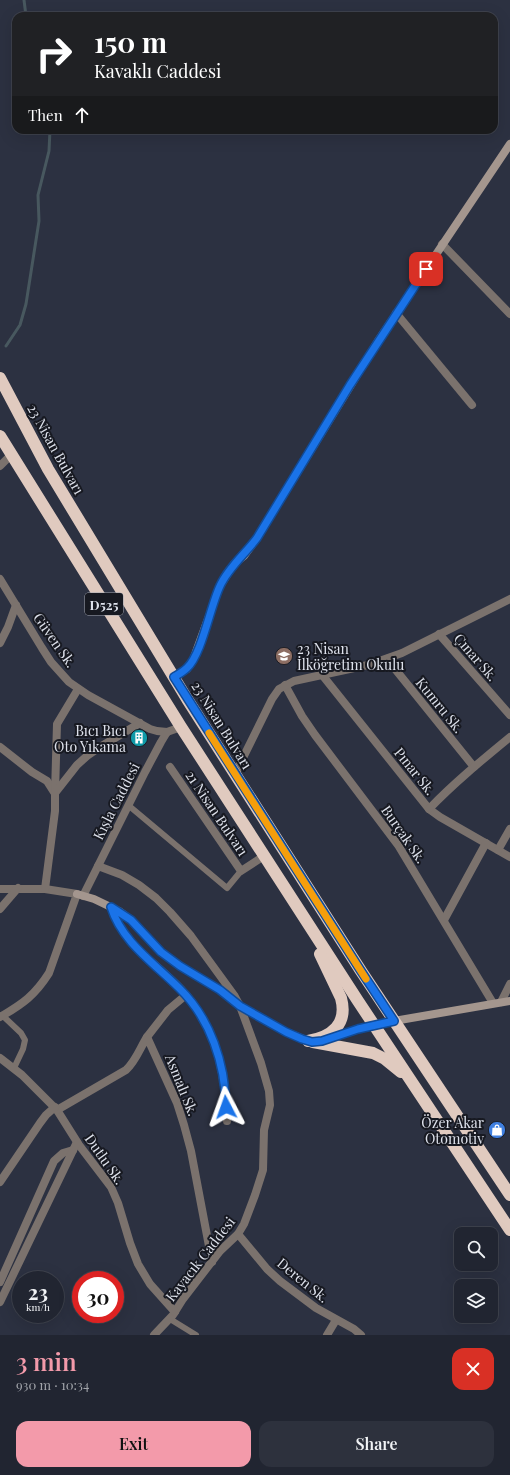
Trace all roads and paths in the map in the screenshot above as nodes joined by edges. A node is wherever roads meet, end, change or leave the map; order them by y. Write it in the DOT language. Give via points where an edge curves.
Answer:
graph roads {
  1 [pos="510,144"];
  2 [pos="442,244"];
  3 [pos="396,314"];
  4 [pos="510,314"];
  5 [pos="0,378"];
  6 [pos="472,405"];
  7 [pos="0,436"];
  8 [pos="11,454"];
  9 [pos="0,466"];
  10 [pos="0,579"];
  11 [pos="510,599"];
  12 [pos="16,605"];
  13 [pos="439,634"];
  14 [pos="0,643"];
  15 [pos="387,659"];
  16 [pos="323,676"];
  17 [pos="174,677"];
  18 [pos="285,685"];
  19 [pos="78,689"];
  20 [pos="510,715"];
  21 [pos="140,723"];
  22 [pos="181,727"];
  23 [pos="167,732"];
  24 [pos="510,737"];
  25 [pos="0,747"];
  26 [pos="170,767"];
  27 [pos="474,767"];
  28 [pos="236,774"];
  29 [pos="55,793"];
  30 [pos="128,804"];
  31 [pos="429,808"];
  32 [pos="510,829"];
  33 [pos="486,843"];
  34 [pos="498,850"];
  35 [pos="264,856"];
  36 [pos="510,857"];
  37 [pos="98,866"];
  38 [pos="241,871"];
  39 [pos="18,888"];
  40 [pos="0,889"];
  41 [pos="45,889"];
  42 [pos="80,895"];
  43 [pos="111,907"];
  44 [pos="297,907"];
  45 [pos="0,909"];
  46 [pos="444,920"];
  47 [pos="510,984"];
  48 [pos="186,995"];
  49 [pos="501,1002"];
  50 [pos="240,1006"];
  51 [pos="1,1016"];
  52 [pos="394,1021"];
  53 [pos="374,1025"];
  54 [pos="147,1037"];
  55 [pos="308,1041"];
  56 [pos="0,1058"];
  57 [pos="14,1068"];
  58 [pos="410,1080"];
  59 [pos="56,1108"];
  60 [pos="227,1121"];
  61 [pos="75,1146"];
  62 [pos="0,1182"];
  63 [pos="510,1195"];
  64 [pos="510,1230"];
  65 [pos="238,1234"];
  66 [pos="212,1262"];
  67 [pos="0,1282"];
  68 [pos="0,1302"];
  69 [pos="175,1312"];
  70 [pos="170,1319"];
  71 [pos="336,1320"];
  72 [pos="154,1335"];
  73 [pos="196,1335"];
  74 [pos="326,1335"];
  75 [pos="361,1335"];
  1 -- 2 [label="street"];
  2 -- 3 [label="street"];
  2 -- 4 [label="street"];
  3 -- 6 [label="street"];
  3 -- 17 [label="street" via="263,528 249,549 230,569 220,586 195,656 187,669"];
  5 -- 17 [label="highway, 23 Nisan Bulvarı / D525" via="48,469"];
  7 -- 8 [label="highway, D525"];
  8 -- 9 [label="street"];
  8 -- 22 [label="highway, D525"];
  10 -- 12 [label="street, Güven Sk."];
  11 -- 13 [label="street"];
  12 -- 14 [label="street"];
  12 -- 19 [label="street, Güven Sk." via="51,662"];
  13 -- 15 [label="street"];
  13 -- 20 [label="street, Çınar Sk."];
  15 -- 16 [label="street"];
  15 -- 27 [label="street, Kumru Sk."];
  16 -- 18 [label="street"];
  16 -- 31 [label="street, Pınar Sk."];
  17 -- 28 [label="highway, 23 Nisan Bulvarı / D525"];
  18 -- 28 [label="street" via="272,699"];
  18 -- 46 [label="street, Burçak Sk." via="315,735 398,845"];
  19 -- 21 [label="street, Güven Sk."];
  19 -- 29 [label="street" via="57,724"];
  21 -- 23 [label="street, Güven Sk." via="157,731"];
  21 -- 29 [label="street" via="87,756"];
  22 -- 23 [label="street"];
  22 -- 35 [label="highway, D525"];
  23 -- 30 [label="street, Kışla Caddesi"];
  24 -- 27 [label="street"];
  25 -- 29 [label="street" via="47,781"];
  26 -- 38 [label="street, 21 Nisan Bulvarı"];
  27 -- 31 [label="street"];
  28 -- 52 [label="highway, 23 Nisan Bulvarı / D525"];
  29 -- 41 [label="street"];
  30 -- 37 [label="street, Kışla Caddesi"];
  30 -- 38 [label="lane" via="227,888"];
  31 -- 33 [label="street, Pınar Sk."];
  32 -- 34 [label="street"];
  33 -- 34 [label="street, Pınar Sk."];
  33 -- 46 [label="street"];
  34 -- 36 [label="street, Pınar Sk."];
  35 -- 38 [label="street, 21 Nisan Bulvarı"];
  35 -- 44 [label="highway, D525"];
  37 -- 42 [label="street, Kışla Caddesi"];
  37 -- 50 [label="street, Kayacık Caddesi" via="122,875 156,898 191,936"];
  39 -- 40 [label="street"];
  39 -- 41 [label="street"];
  39 -- 45 [label="street"];
  41 -- 42 [label="street"];
  42 -- 43 [label="street"];
  42 -- 51 [label="street, Kışla Caddesi" via="47,976 29,999"];
  43 -- 48 [label="street" via="122,931"];
  43 -- 50 [label="street" via="131,920 171,959"];
  44 -- 53 [label="highway, D525"];
  44 -- 55 [label="highway" via="342,1004 340,1022 332,1033"];
  46 -- 49 [label="street, Burçak Sk."];
  47 -- 49 [label="street"];
  48 -- 54 [label="street" via="168,1010"];
  48 -- 60 [label="street" via="202,1017 214,1042 223,1075"];
  49 -- 52 [label="street"];
  50 -- 55 [label="street" via="286,1032"];
  50 -- 65 [label="street, Kayacık Caddesi" via="261,1064 269,1091 270,1105 264,1130 262,1170 249,1212"];
  51 -- 57 [label="lane" via="21,1033 25,1040"];
  52 -- 53 [label="street"];
  52 -- 63 [label="highway, D525"];
  53 -- 55 [label="street" via="322,1041"];
  53 -- 58 [label="highway, D525"];
  54 -- 59 [label="street" via="138,1056 126,1070"];
  54 -- 66 [label="street, Asmalı Sk." via="177,1103 184,1125"];
  55 -- 58 [label="highway" via="373,1053 393,1065"];
  56 -- 57 [label="street, Dutlu Sk."];
  57 -- 59 [label="street, Dutlu Sk."];
  58 -- 64 [label="highway, D525"];
  59 -- 61 [label="street, Dutlu Sk."];
  59 -- 62 [label="street" via="43,1119"];
  61 -- 67 [label="street" via="54,1161"];
  61 -- 68 [label="street"];
  61 -- 69 [label="street, Dutlu Sk." via="110,1186 138,1264"];
  65 -- 66 [label="street, Kayacık Caddesi"];
  65 -- 71 [label="street, Deren Sk." via="280,1281"];
  66 -- 69 [label="street, Kayacık Caddesi"];
  69 -- 70 [label="street, Kayacık Caddesi"];
  70 -- 72 [label="street, Kayacık Caddesi"];
  70 -- 73 [label="lane"];
  71 -- 74 [label="street"];
  71 -- 75 [label="street, Deren Sk."];
}
